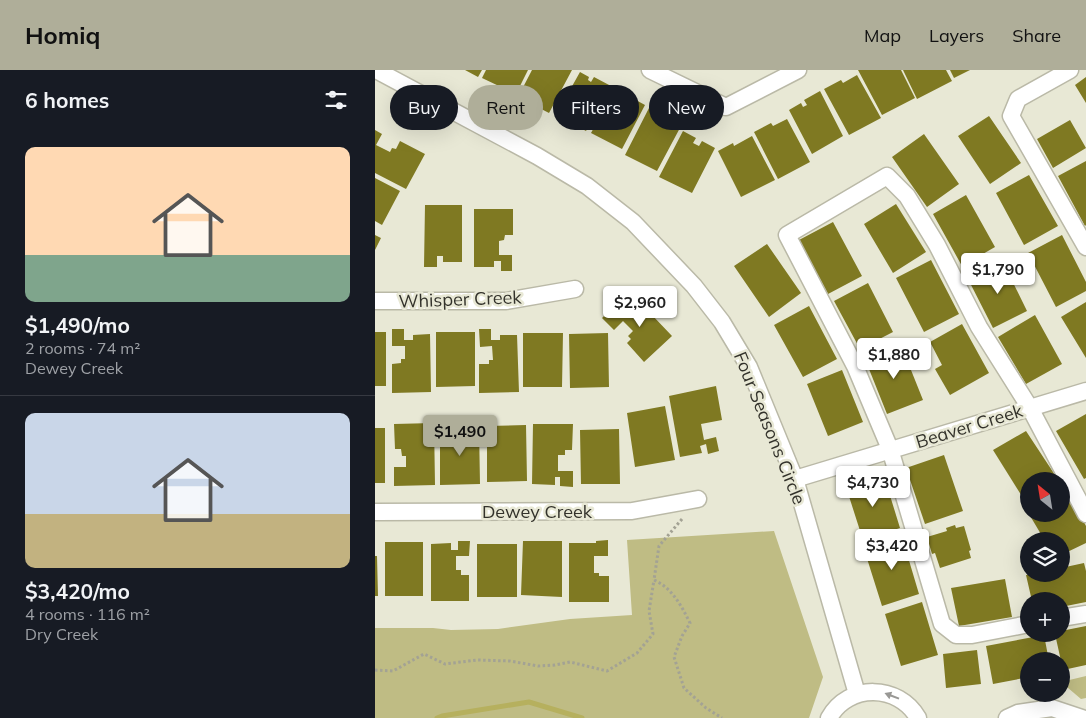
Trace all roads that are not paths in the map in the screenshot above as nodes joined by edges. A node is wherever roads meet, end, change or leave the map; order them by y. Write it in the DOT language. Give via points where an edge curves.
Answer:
graph roads {
  1 [pos="376,70"];
  2 [pos="650,70"];
  3 [pos="798,70"];
  4 [pos="1070,70"];
  5 [pos="1086,247"];
  6 [pos="575,289"];
  7 [pos="375,301"];
  8 [pos="1086,391"];
  9 [pos="1030,408"];
  10 [pos="890,449"];
  11 [pos="795,479"];
  12 [pos="698,499"];
  13 [pos="375,512"];
  14 [pos="1086,514"];
  15 [pos="1086,614"];
  16 [pos="1070,617"];
  17 [pos="1020,626"];
  18 [pos="857,694"];
  19 [pos="829,718"];
  20 [pos="918,718"];
  21 [pos="1007,718"];
  22 [pos="1082,718"];
  1 -- 11 [label="street, Four Seasons Circle" via="537,156 587,186 633,222 694,286 722,322 749,367"];
  2 -- 3 [label="street" via="726,107"];
  4 -- 5 [label="street" via="1018,99 1011,116"];
  6 -- 7 [label="street, Whisper Creek" via="506,301"];
  8 -- 9 [label="street, Beaver Creek"];
  9 -- 10 [label="street, Beaver Creek"];
  9 -- 10 [label="street" via="979,327 907,196 887,176 787,234 855,366"];
  9 -- 14 [label="street"];
  10 -- 11 [label="street, Beaver Creek"];
  10 -- 17 [label="street" via="942,624 956,635"];
  11 -- 18 [label="street, Four Seasons Circle"];
  12 -- 13 [label="street, Dewey Creek" via="632,511"];
  15 -- 16 [label="street"];
  18 -- 19 [label="street" via="842,702"];
  20 -- 18 [label="street, one-way" via="903,700 889,694 873,691"];
  21 -- 22 [label="street" via="1018,713 1053,708"];
}
